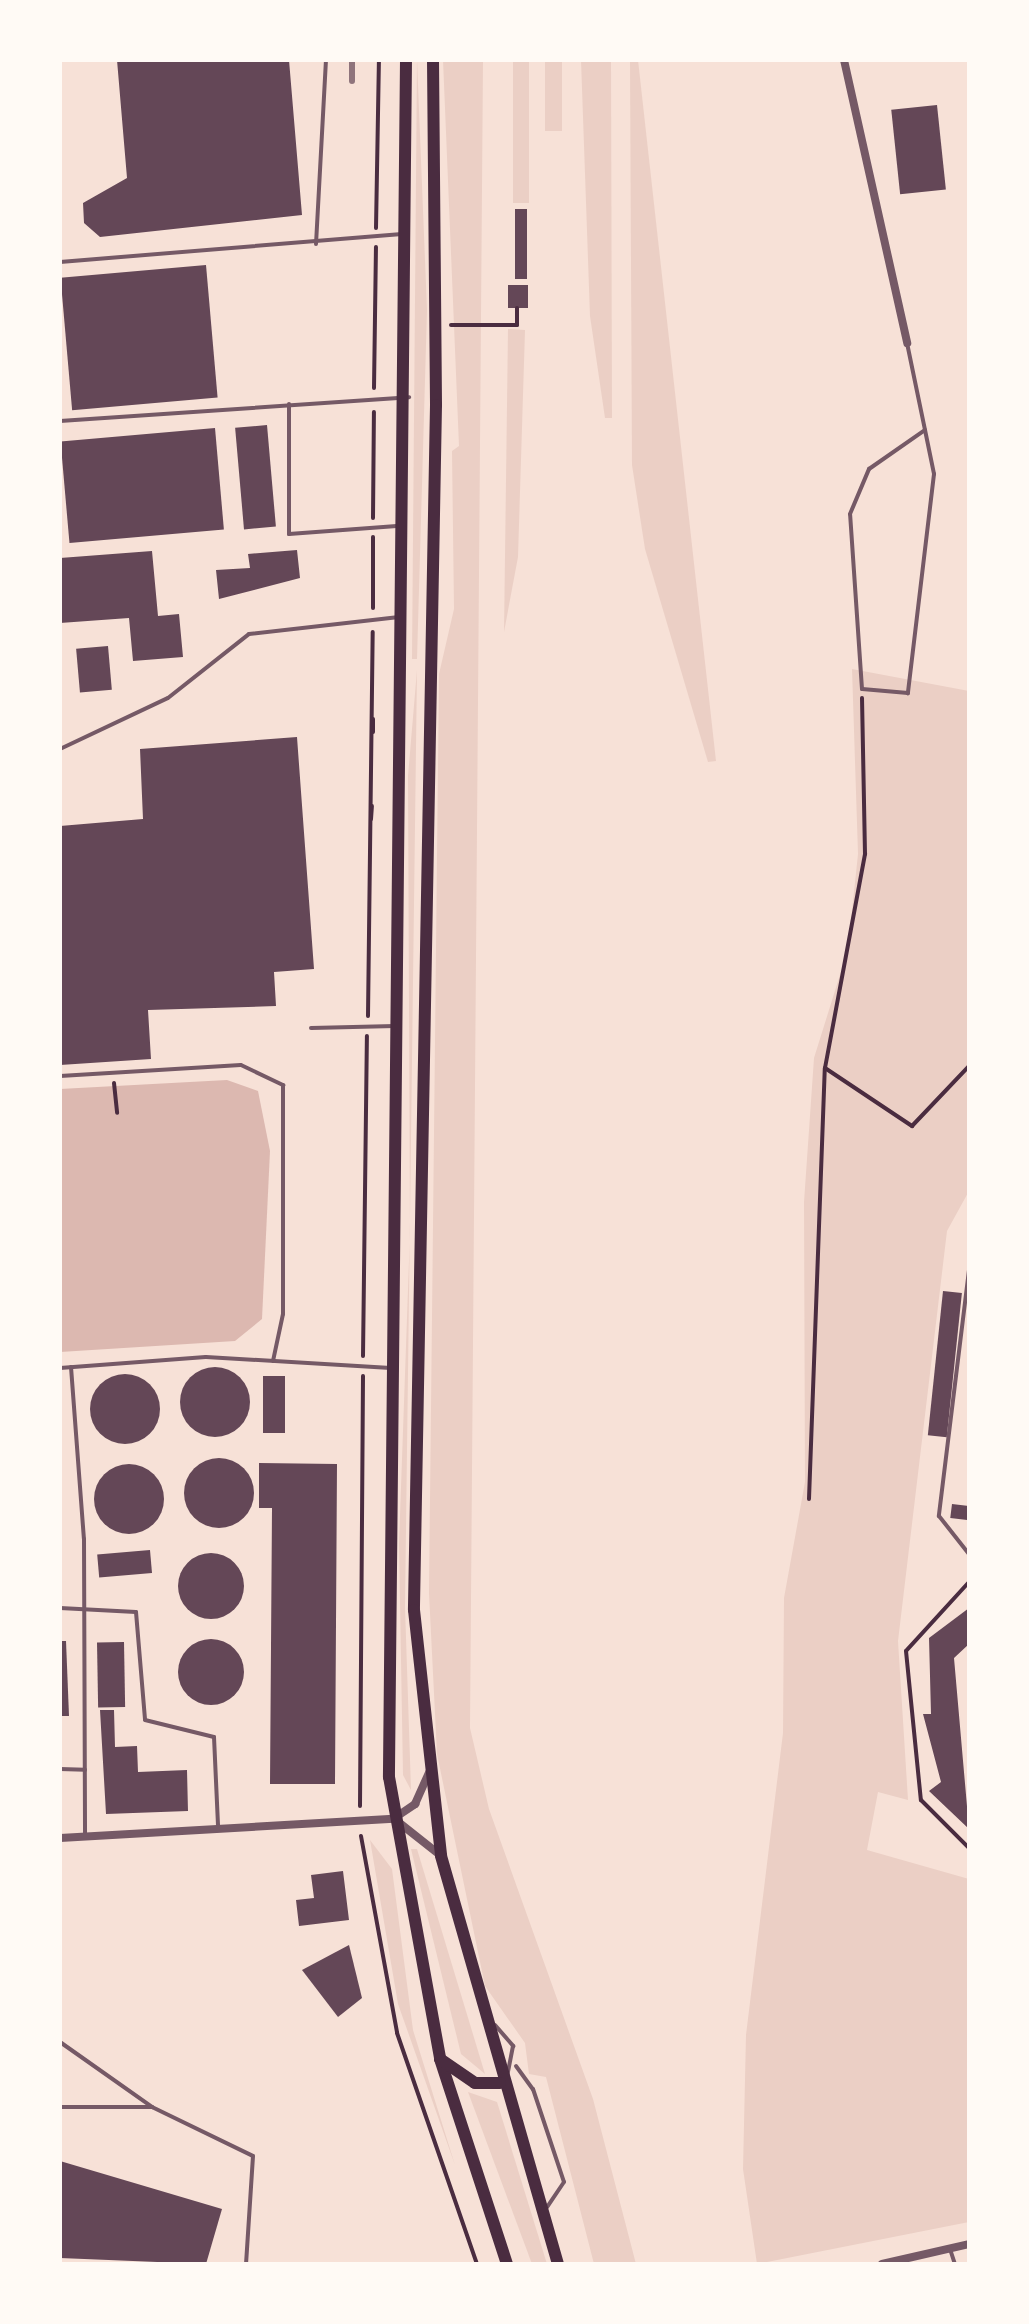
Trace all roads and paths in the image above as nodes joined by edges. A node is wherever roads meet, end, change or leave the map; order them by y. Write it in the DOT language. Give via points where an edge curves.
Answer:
graph roads {
  1 [pos="326,60"];
  2 [pos="379,60"];
  3 [pos="406,60"];
  4 [pos="433,60"];
  5 [pos="844,60"];
  6 [pos="409,232"];
  7 [pos="376,239"];
  8 [pos="316,244"];
  9 [pos="60,262"];
  10 [pos="516,308"];
  11 [pos="454,324"];
  12 [pos="908,343"];
  13 [pos="409,396"];
  14 [pos="374,401"];
  15 [pos="289,404"];
  16 [pos="60,421"];
  17 [pos="925,430"];
  18 [pos="407,525"];
  19 [pos="373,529"];
  20 [pos="374,617"];
  21 [pos="403,618"];
  22 [pos="862,688"];
  23 [pos="372,710"];
  24 [pos="374,732"];
  25 [pos="60,749"];
  26 [pos="372,806"];
  27 [pos="371,824"];
  28 [pos="400,1026"];
  29 [pos="368,1027"];
  30 [pos="311,1028"];
  31 [pos="969,1066"];
  32 [pos="824,1068"];
  33 [pos="60,1076"];
  34 [pos="114,1082"];
  35 [pos="117,1113"];
  36 [pos="969,1270"];
  37 [pos="273,1362"];
  38 [pos="71,1367"];
  39 [pos="60,1368"];
  40 [pos="363,1368"];
  41 [pos="396,1368"];
  42 [pos="809,1499"];
  43 [pos="969,1554"];
  44 [pos="969,1582"];
  45 [pos="84,1606"];
  46 [pos="60,1608"];
  47 [pos="60,1770"];
  48 [pos="85,1770"];
  49 [pos="429,1772"];
  50 [pos="393,1819"];
  51 [pos="360,1824"];
  52 [pos="218,1831"];
  53 [pos="85,1837"];
  54 [pos="60,1838"];
  55 [pos="969,1848"];
  56 [pos="441,1856"];
  57 [pos="481,2010"];
  58 [pos="60,2042"];
  59 [pos="440,2059"];
  60 [pos="516,2066"];
  61 [pos="500,2083"];
  62 [pos="60,2107"];
  63 [pos="152,2107"];
  64 [pos="542,2215"];
  65 [pos="969,2244"];
  66 [pos="950,2249"];
  67 [pos="246,2264"];
  68 [pos="477,2264"];
  69 [pos="507,2264"];
  70 [pos="558,2264"];
  71 [pos="800,2264"];
  72 [pos="815,2264"];
  73 [pos="882,2264"];
  74 [pos="955,2264"];
  1 -- 8 [label="lane"];
  2 -- 7 [label="path"];
  3 -- 6 [label="main road"];
  4 -- 49 [label="main road" via="436,405 414,1610"];
  5 -- 12 [label="street"];
  6 -- 7 [label="lane"];
  6 -- 13 [label="main road"];
  7 -- 8 [label="lane"];
  7 -- 14 [label="path"];
  8 -- 9 [label="lane"];
  10 -- 11 [label="path" via="516,325"];
  12 -- 17 [label="lane"];
  13 -- 14 [label="lane"];
  13 -- 18 [label="main road"];
  14 -- 15 [label="lane"];
  14 -- 19 [label="path"];
  15 -- 16 [label="lane"];
  15 -- 19 [label="lane" via="289,534"];
  17 -- 22 [label="lane" via="869,469 850,514"];
  17 -- 22 [label="lane" via="934,474 908,693"];
  18 -- 19 [label="lane"];
  18 -- 21 [label="main road"];
  19 -- 20 [label="path"];
  20 -- 21 [label="lane"];
  20 -- 23 [label="path"];
  20 -- 25 [label="lane" via="249,634 168,698"];
  21 -- 28 [label="main road"];
  22 -- 32 [label="path" via="865,854"];
  23 -- 24 [label="path"];
  23 -- 27 [label="path"];
  26 -- 27 [label="path"];
  27 -- 29 [label="path"];
  28 -- 29 [label="lane"];
  28 -- 41 [label="main road"];
  29 -- 30 [label="lane"];
  29 -- 40 [label="path"];
  31 -- 32 [label="path" via="912,1126"];
  32 -- 42 [label="path"];
  33 -- 37 [label="lane" via="242,1066 283,1085 284,1314"];
  34 -- 35 [label="path"];
  36 -- 43 [label="lane" via="938,1516"];
  37 -- 38 [label="lane"];
  37 -- 40 [label="lane"];
  38 -- 39 [label="lane"];
  38 -- 45 [label="lane"];
  40 -- 41 [label="lane"];
  40 -- 51 [label="path"];
  41 -- 50 [label="main road"];
  44 -- 55 [label="path" via="906,1651 921,1800"];
  45 -- 46 [label="lane"];
  45 -- 48 [label="lane"];
  45 -- 52 [label="lane" via="136,1612 147,1724 214,1737"];
  47 -- 48 [label="lane"];
  48 -- 53 [label="lane"];
  49 -- 50 [label="street" via="416,1804"];
  49 -- 56 [label="main road"];
  50 -- 51 [label="street"];
  50 -- 56 [label="street"];
  50 -- 59 [label="main road"];
  51 -- 52 [label="street"];
  51 -- 68 [label="path" via="396,2033"];
  52 -- 53 [label="street"];
  53 -- 54 [label="street"];
  56 -- 57 [label="main road"];
  57 -- 60 [label="lane" via="513,2046"];
  57 -- 61 [label="main road"];
  58 -- 63 [label="lane"];
  59 -- 61 [label="main road" via="475,2083"];
  59 -- 69 [label="main road"];
  60 -- 61 [label="lane"];
  60 -- 64 [label="lane" via="534,2089 564,2182"];
  61 -- 64 [label="main road"];
  62 -- 63 [label="lane"];
  63 -- 67 [label="lane" via="254,2156"];
  64 -- 70 [label="main road"];
  65 -- 66 [label="street"];
  66 -- 73 [label="street"];
  66 -- 74 [label="lane"];
  71 -- 72 [label="path"];
}
